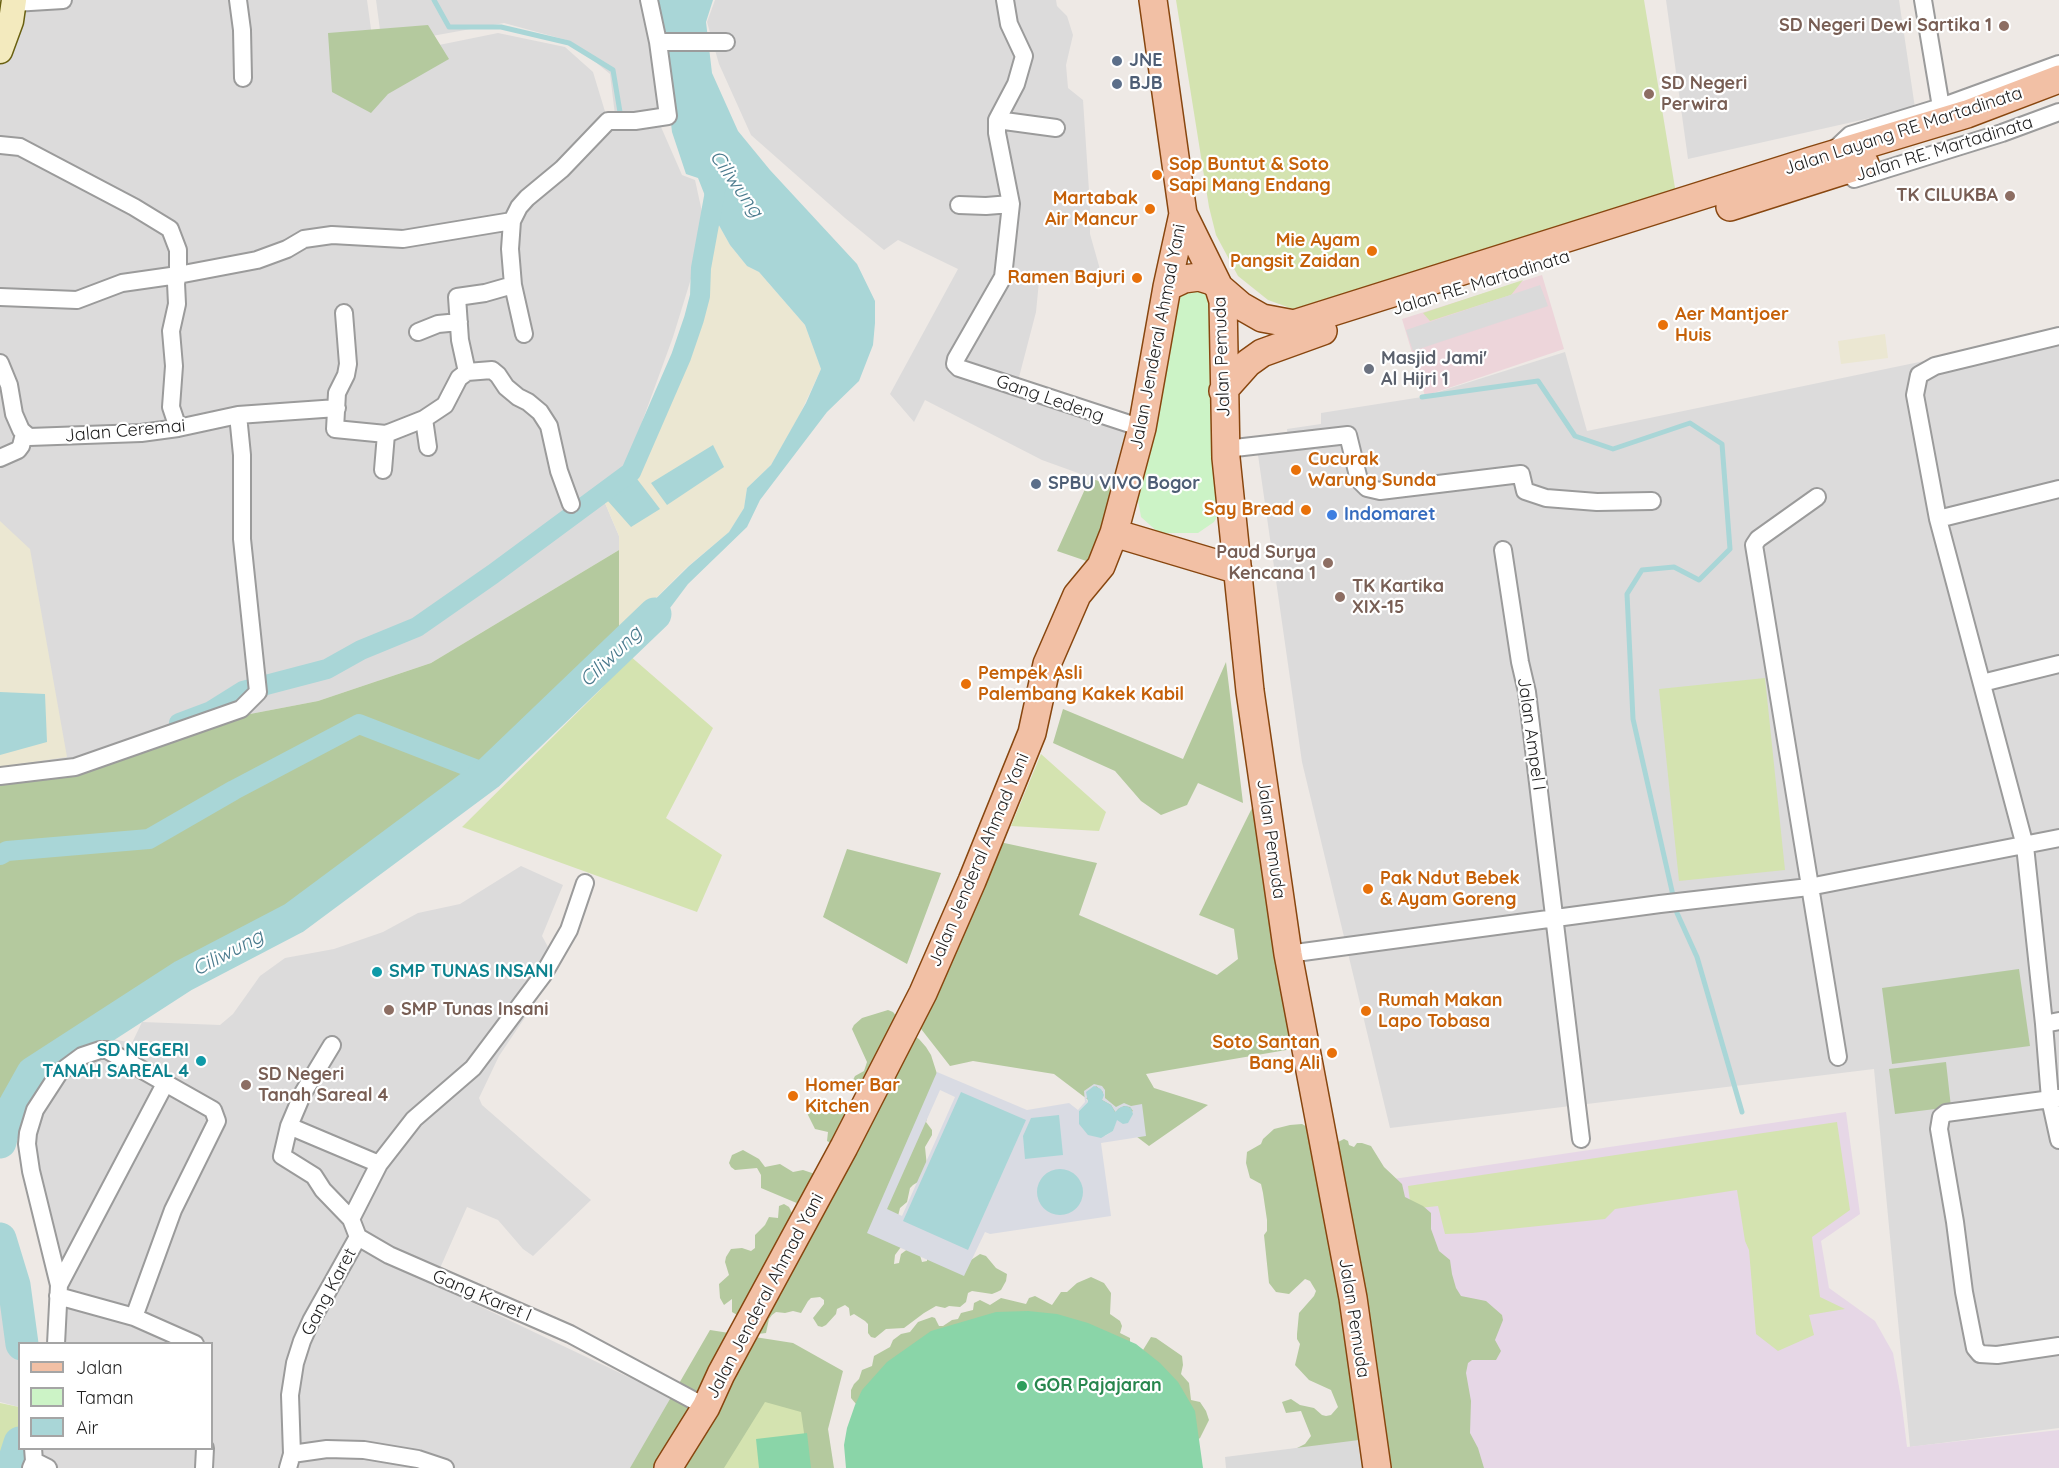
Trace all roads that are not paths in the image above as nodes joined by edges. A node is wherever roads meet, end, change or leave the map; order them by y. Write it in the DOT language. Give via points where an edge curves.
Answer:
graph roads {
  1 [pos="63,0"];
  2 [pos="238,0"];
  3 [pos="649,0"];
  4 [pos="1005,0"];
  5 [pos="1153,0"];
  6 [pos="1923,0"];
  7 [pos="14,2"];
  8 [pos="659,42"];
  9 [pos="726,42"];
  10 [pos="0,51"];
  11 [pos="2059,64"];
  12 [pos="243,78"];
  13 [pos="2059,79"];
  14 [pos="2059,98"];
  15 [pos="1941,107"];
  16 [pos="2059,112"];
  17 [pos="997,120"];
  18 [pos="1970,122"];
  19 [pos="1056,128"];
  20 [pos="0,145"];
  21 [pos="1829,166"];
  22 [pos="1750,191"];
  23 [pos="1011,204"];
  24 [pos="958,205"];
  25 [pos="1693,209"];
  26 [pos="1183,214"];
  27 [pos="512,221"];
  28 [pos="178,275"];
  29 [pos="513,285"];
  30 [pos="1218,285"];
  31 [pos="1167,286"];
  32 [pos="0,297"];
  33 [pos="344,313"];
  34 [pos="459,322"];
  35 [pos="418,332"];
  36 [pos="524,334"];
  37 [pos="2059,336"];
  38 [pos="0,363"];
  39 [pos="467,372"];
  40 [pos="1223,391"];
  41 [pos="337,408"];
  42 [pos="238,415"];
  43 [pos="424,419"];
  44 [pos="178,428"];
  45 [pos="1142,428"];
  46 [pos="24,434"];
  47 [pos="386,434"];
  48 [pos="428,447"];
  49 [pos="1226,450"];
  50 [pos="0,458"];
  51 [pos="383,470"];
  52 [pos="2059,489"];
  53 [pos="1817,497"];
  54 [pos="1652,501"];
  55 [pos="571,504"];
  56 [pos="1938,519"];
  57 [pos="1114,533"];
  58 [pos="1503,550"];
  59 [pos="1238,570"];
  60 [pos="2059,664"];
  61 [pos="1982,683"];
  62 [pos="0,776"];
  63 [pos="2059,838"];
  64 [pos="2025,846"];
  65 [pos="585,883"];
  66 [pos="1809,887"];
  67 [pos="1554,918"];
  68 [pos="1288,954"];
  69 [pos="2051,1022"];
  70 [pos="332,1045"];
  71 [pos="1838,1057"];
  72 [pos="166,1082"];
  73 [pos="2054,1098"];
  74 [pos="289,1126"];
  75 [pos="1581,1138"];
  76 [pos="2059,1140"];
  77 [pos="379,1164"];
  78 [pos="351,1219"];
  79 [pos="358,1237"];
  80 [pos="58,1290"];
  81 [pos="134,1317"];
  82 [pos="56,1342"];
  83 [pos="190,1342"];
  84 [pos="2059,1346"];
  85 [pos="706,1407"];
  86 [pos="205,1450"];
  87 [pos="290,1461"];
  88 [pos="204,1468"];
  89 [pos="445,1468"];
  90 [pos="668,1468"];
  91 [pos="1377,1468"];
  1 -- 7 [label="street"];
  2 -- 12 [label="street"];
  3 -- 8 [label="street"];
  4 -- 17 [label="street" via="1009,24 1024,56 1016,84"];
  5 -- 26 [label="main road"];
  6 -- 15 [label="street"];
  7 -- 10 [label="street"];
  8 -- 9 [label="street"];
  8 -- 27 [label="street" via="668,116 608,121 562,169 527,198"];
  11 -- 15 [label="street, Jalan RE. Martadinata"];
  13 -- 18 [label="main road, Jalan Layang RE Martadinata"];
  14 -- 18 [label="main road, Jalan Layang RE Martadinata"];
  15 -- 21 [label="street, Jalan RE. Martadinata" via="1850,135"];
  16 -- 21 [label="street, Jalan RE. Martadinata" via="1855,179 1842,180"];
  17 -- 19 [label="street"];
  17 -- 23 [label="street"];
  18 -- 21 [label="main road, Jalan Layang RE Martadinata"];
  20 -- 28 [label="street" via="20,147 170,229 178,250"];
  21 -- 22 [label="main road, Jalan Layang RE Martadinata"];
  22 -- 25 [label="main road, Jalan RE. Martadinata"];
  23 -- 24 [label="street"];
  23 -- 45 [label="street, Gang Ledeng" via="1003,277 955,364"];
  25 -- 30 [label="main road, Jalan RE. Martadinata" via="1294,324 1262,318"];
  25 -- 40 [label="main road, Jalan RE. Martadinata" via="1294,340 1248,363"];
  26 -- 30 [label="main road, Jalan Pemuda"];
  26 -- 31 [label="main road, Jalan Jenderal Ahmad Yani"];
  27 -- 28 [label="street" via="403,239 332,235 304,239 257,260"];
  27 -- 29 [label="street"];
  28 -- 32 [label="street" via="122,283 77,300"];
  28 -- 44 [label="street" via="171,331 171,407"];
  29 -- 34 [label="street" via="457,297"];
  29 -- 36 [label="street"];
  30 -- 31 [label="main road" via="1199,277"];
  30 -- 40 [label="main road, Jalan Pemuda" via="1223,309"];
  31 -- 45 [label="main road, Jalan Jenderal Ahmad Yani"];
  33 -- 41 [label="street" via="348,363 337,393"];
  34 -- 35 [label="street" via="444,322"];
  34 -- 39 [label="street"];
  37 -- 56 [label="street" via="1935,366 1919,375 1915,395"];
  38 -- 46 [label="street" via="14,414"];
  39 -- 43 [label="street" via="459,378 445,405"];
  39 -- 55 [label="street" via="492,370 518,398 540,412 549,426"];
  40 -- 49 [label="main road, Jalan Pemuda"];
  41 -- 42 [label="street, Jalan Ceremai"];
  41 -- 47 [label="street" via="336,430"];
  42 -- 44 [label="street, Jalan Ceremai"];
  42 -- 62 [label="street" via="242,539 258,692 242,709 75,767"];
  43 -- 47 [label="street"];
  43 -- 48 [label="street"];
  44 -- 46 [label="street, Jalan Ceremai" via="48,437"];
  45 -- 57 [label="main road, Jalan Jenderal Ahmad Yani"];
  46 -- 50 [label="street" via="18,450"];
  47 -- 51 [label="street"];
  49 -- 54 [label="street" via="1348,435 1359,480 1367,488 1380,491 1521,474 1525,491 1546,498"];
  49 -- 59 [label="main road, Jalan Pemuda"];
  52 -- 56 [label="street"];
  53 -- 66 [label="street" via="1754,545"];
  56 -- 61 [label="street"];
  57 -- 59 [label="main road"];
  57 -- 85 [label="main road, Jalan Jenderal Ahmad Yani" via="1101,566 1077,595 1047,664 1032,732 923,993"];
  58 -- 67 [label="street, Jalan Ampel I" via="1527,693"];
  59 -- 68 [label="main road, Jalan Pemuda" via="1250,691"];
  60 -- 61 [label="street"];
  61 -- 64 [label="street"];
  63 -- 64 [label="street"];
  64 -- 66 [label="street"];
  64 -- 69 [label="street"];
  65 -- 77 [label="street" via="569,930 507,1025 467,1074 414,1119"];
  66 -- 67 [label="street"];
  66 -- 71 [label="street"];
  67 -- 68 [label="street"];
  67 -- 75 [label="street, Jalan Ampel I"];
  68 -- 91 [label="main road, Jalan Pemuda" via="1353,1299"];
  69 -- 73 [label="street"];
  70 -- 74 [label="street" via="303,1093"];
  72 -- 80 [label="street"];
  72 -- 80 [label="street" via="107,1050 100,1050 82,1056 59,1073 41,1101 31,1122 28,1158"];
  72 -- 81 [label="street" via="213,1110 217,1121 173,1210"];
  73 -- 76 [label="street"];
  73 -- 84 [label="street" via="1946,1113 1939,1129 1976,1348 1980,1354 1997,1355"];
  74 -- 77 [label="street"];
  74 -- 78 [label="street" via="282,1156 314,1176"];
  77 -- 78 [label="street"];
  78 -- 79 [label="street"];
  79 -- 85 [label="street, Gang Karet I" via="389,1255 570,1334"];
  79 -- 87 [label="street, Gang Karet" via="311,1321 299,1352 290,1395"];
  80 -- 81 [label="street"];
  80 -- 82 [label="street"];
  81 -- 83 [label="street"];
  85 -- 90 [label="main road, Jalan Jenderal Ahmad Yani"];
  86 -- 88 [label="street"];
  87 -- 89 [label="street, Gang Karet" via="327,1449 364,1450 418,1458"];
}
